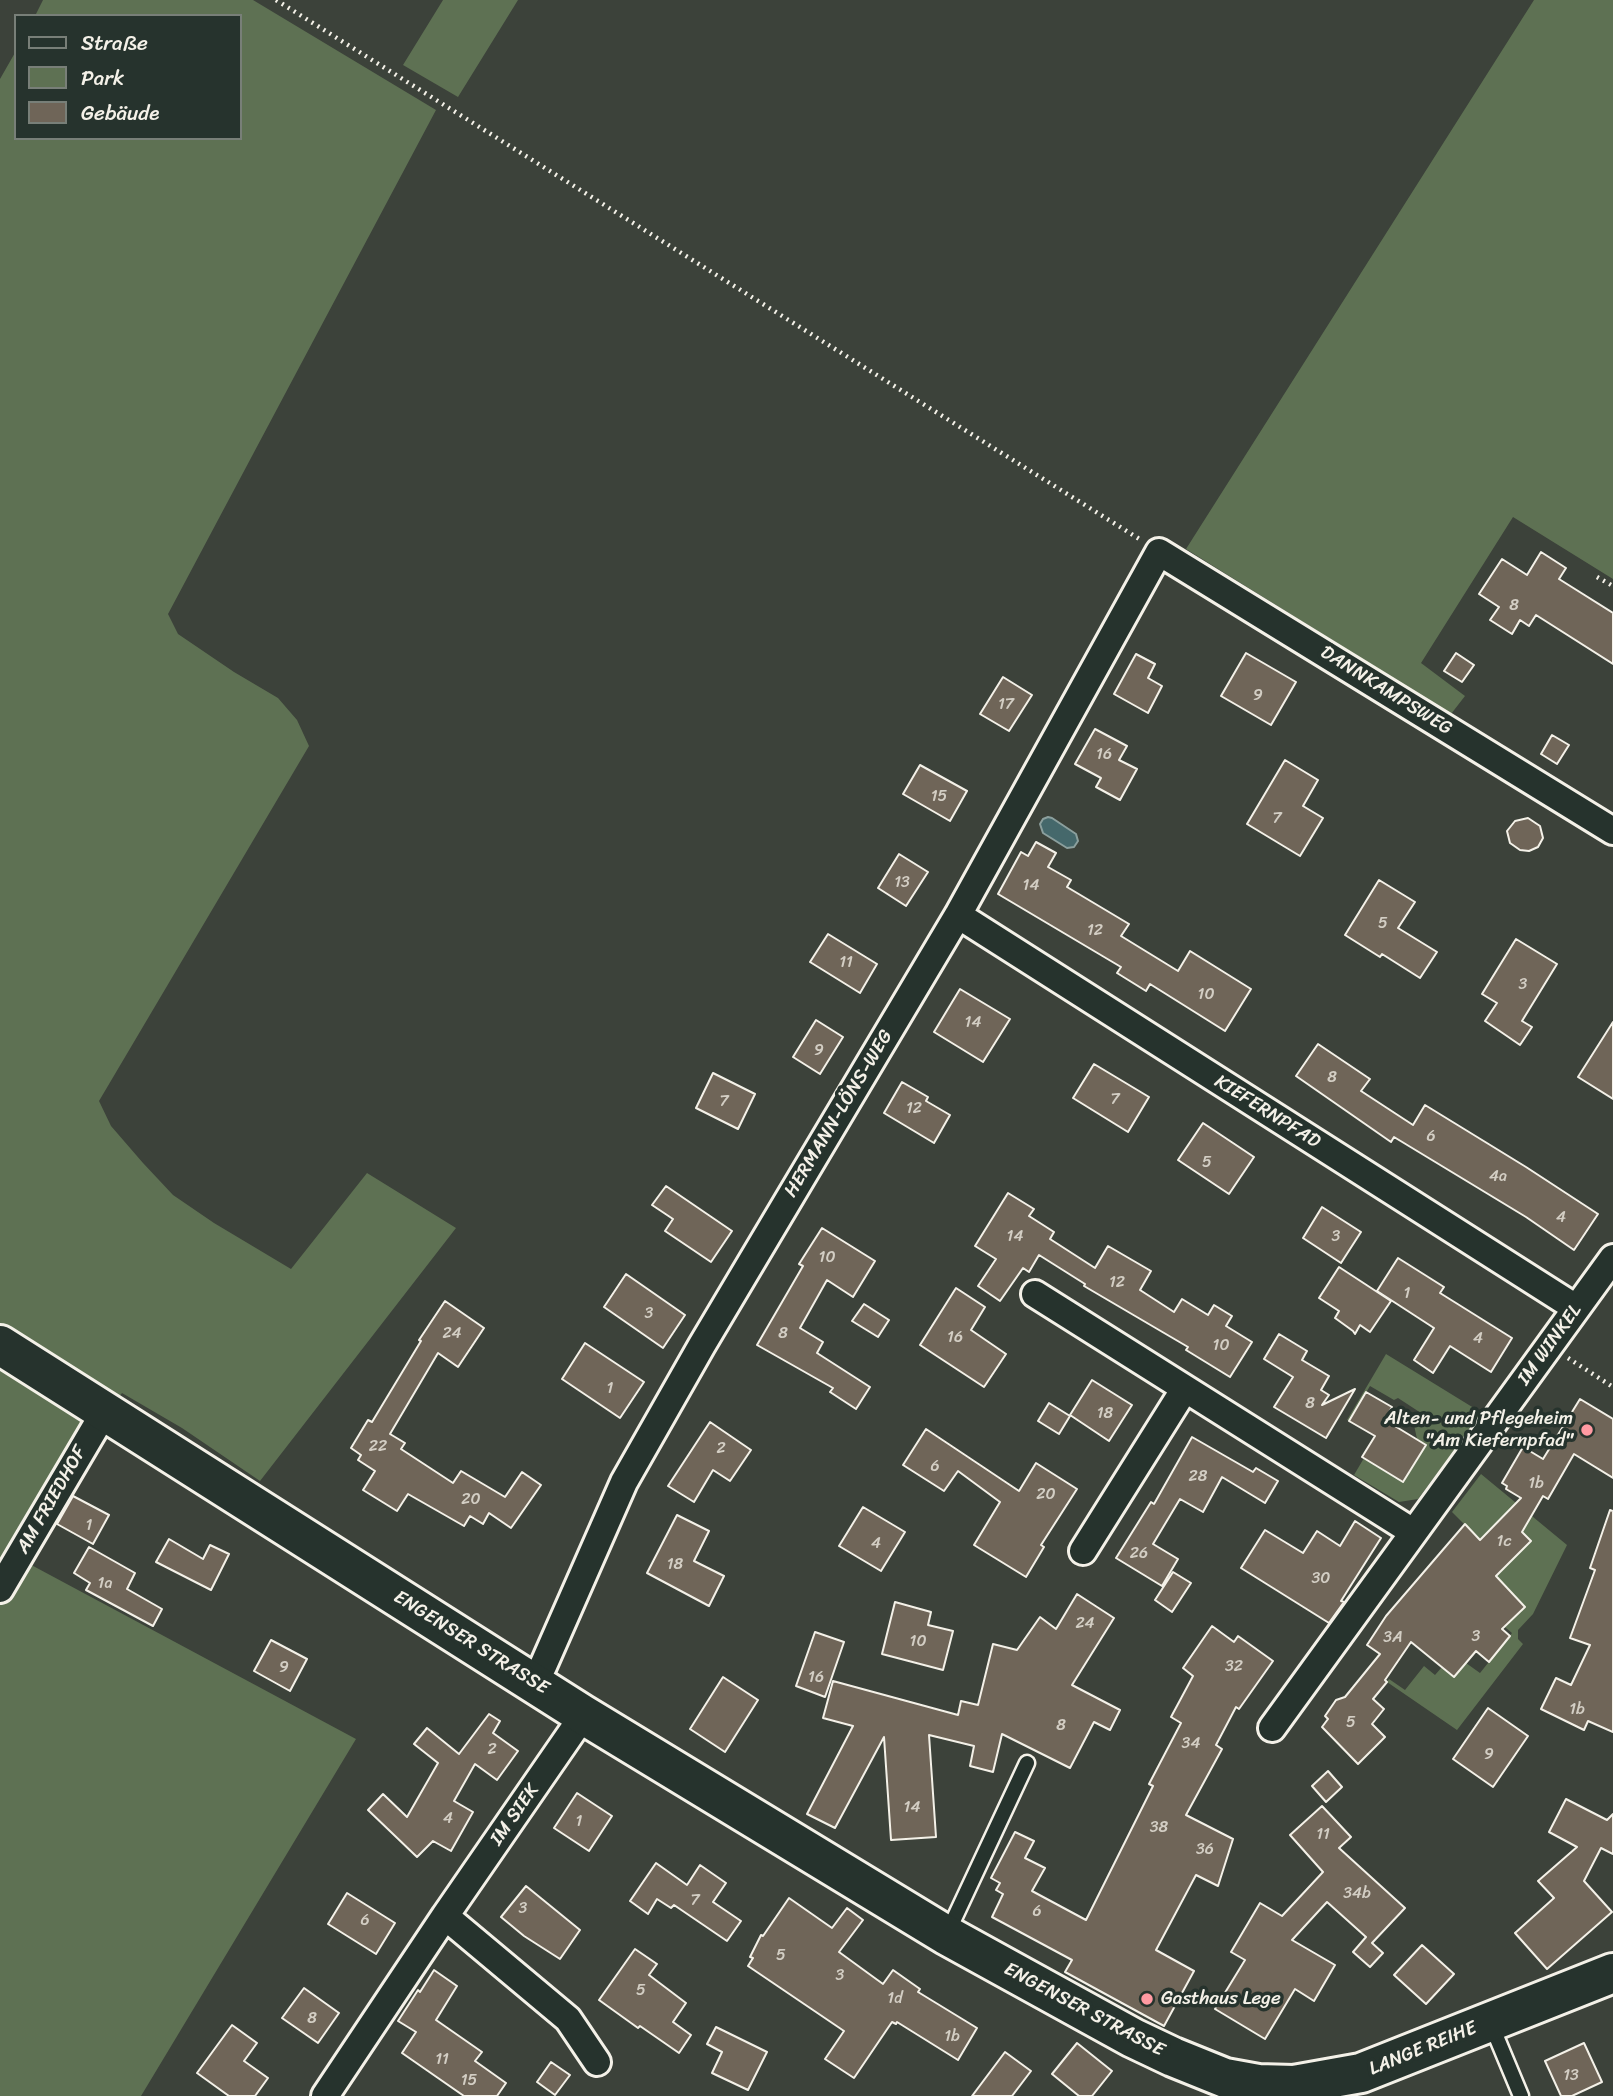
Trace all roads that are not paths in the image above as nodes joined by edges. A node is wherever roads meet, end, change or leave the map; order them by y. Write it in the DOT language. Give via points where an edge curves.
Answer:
graph roads {
  1 [pos="1159,552"];
  2 [pos="1613,831"];
  3 [pos="958,915"];
  4 [pos="1613,1258"];
  5 [pos="1035,1294"];
  6 [pos="1576,1308"];
  7 [pos="0,1345"];
  8 [pos="1184,1390"];
  9 [pos="105,1411"];
  10 [pos="1413,1532"];
  11 [pos="1083,1551"];
  12 [pos="0,1589"];
  13 [pos="533,1682"];
  14 [pos="582,1714"];
  15 [pos="1272,1728"];
  16 [pos="1027,1763"];
  17 [pos="445,1916"];
  18 [pos="946,1935"];
  19 [pos="1613,1973"];
  20 [pos="1490,2022"];
  21 [pos="597,2062"];
  22 [pos="1221,2087"];
  23 [pos="325,2096"];
  24 [pos="1521,2096"];
  1 -- 2 [label="street, DANNKAMPSWEG"];
  1 -- 3 [label="street, HERMANN-LÖNS-WEG"];
  3 -- 6 [label="street, KIEFERNPFAD"];
  3 -- 13 [label="street, HERMANN-LÖNS-WEG" via="624,1482"];
  4 -- 6 [label="street, IM WINKEL"];
  5 -- 8 [label="street"];
  6 -- 10 [label="street, IM WINKEL"];
  7 -- 9 [label="street, ENGENSER STRASSE"];
  8 -- 10 [label="street"];
  8 -- 11 [label="street"];
  9 -- 12 [label="street, AM FRIEDHOF"];
  9 -- 13 [label="street, ENGENSER STRASSE"];
  10 -- 15 [label="street, IM WINKEL"];
  13 -- 14 [label="street, ENGENSER STRASSE"];
  14 -- 17 [label="street, IM SIEK"];
  14 -- 18 [label="street, ENGENSER STRASSE"];
  16 -- 18 [label="lane"];
  17 -- 21 [label="street" via="568,2019"];
  17 -- 23 [label="street, IM SIEK"];
  18 -- 22 [label="street, ENGENSER STRASSE"];
  19 -- 20 [label="street, LANGE REIHE"];
  20 -- 22 [label="street, LANGE REIHE" via="1362,2073 1294,2085"];
  20 -- 24 [label="lane"];
}
